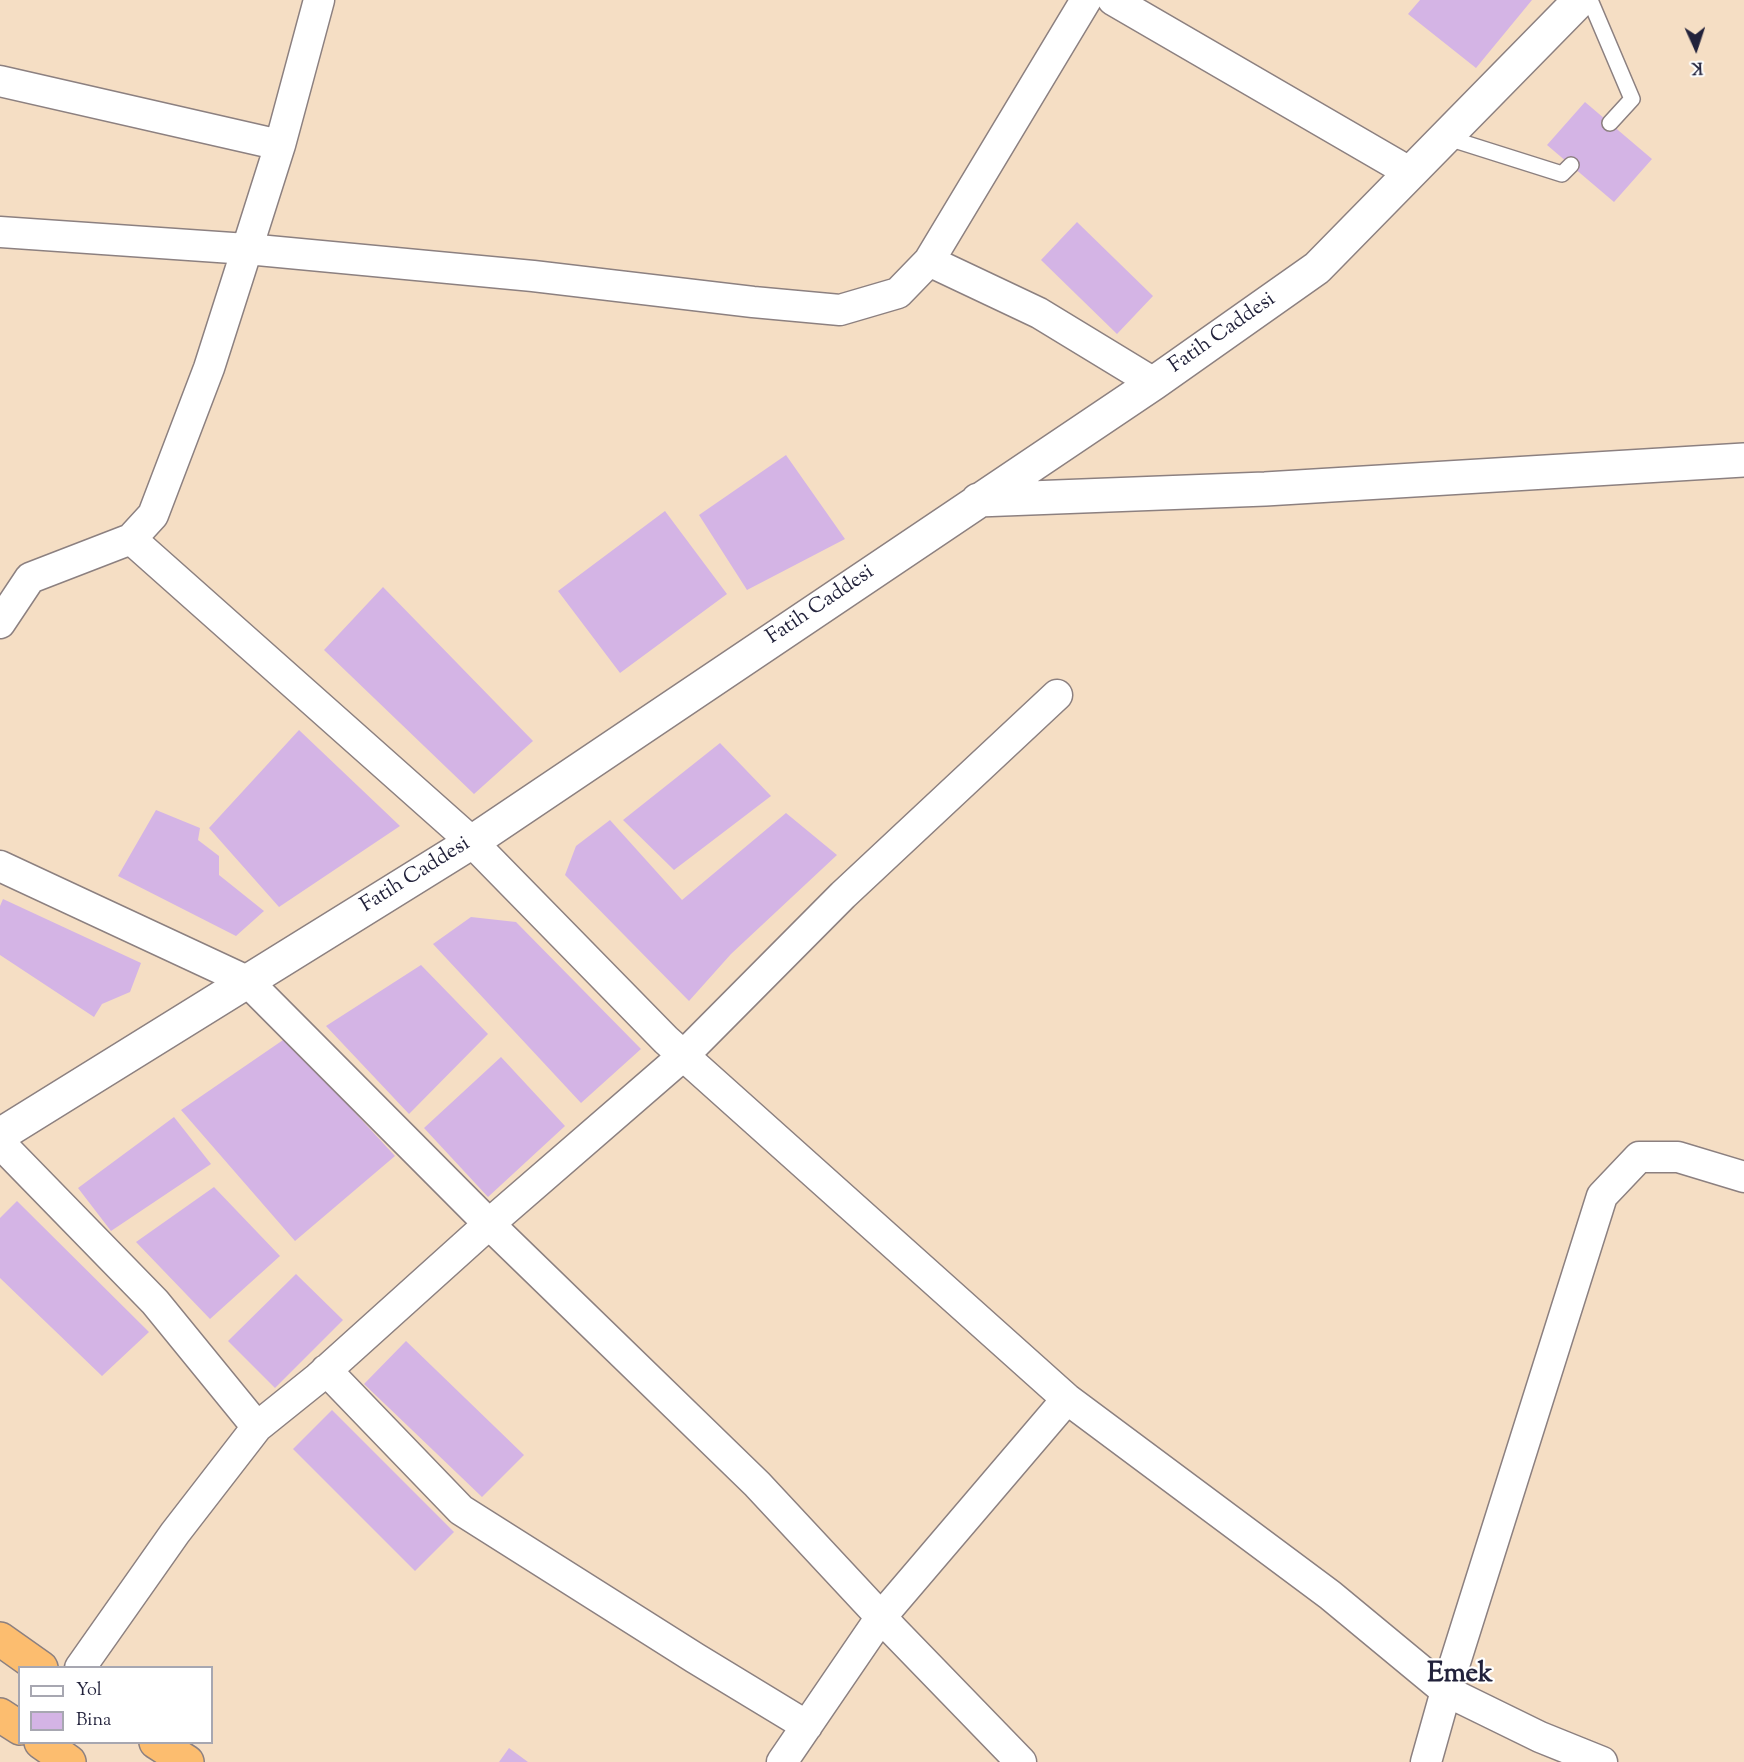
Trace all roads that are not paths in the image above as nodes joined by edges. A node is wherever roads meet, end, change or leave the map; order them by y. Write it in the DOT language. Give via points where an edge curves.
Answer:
graph roads {
  1 [pos="318,0"];
  2 [pos="1086,0"];
  3 [pos="1113,0"];
  4 [pos="1580,0"];
  5 [pos="1590,0"];
  6 [pos="0,81"];
  7 [pos="1610,123"];
  8 [pos="1445,137"];
  9 [pos="280,145"];
  10 [pos="1571,165"];
  11 [pos="1411,173"];
  12 [pos="0,232"];
  13 [pos="247,249"];
  14 [pos="929,261"];
  15 [pos="1154,383"];
  16 [pos="1744,460"];
  17 [pos="978,500"];
  18 [pos="131,539"];
  19 [pos="0,623"];
  20 [pos="1058,695"];
  21 [pos="472,842"];
  22 [pos="0,866"];
  23 [pos="248,981"];
  24 [pos="684,1055"];
  25 [pos="0,1135"];
  26 [pos="0,1143"];
  27 [pos="1744,1177"];
  28 [pos="489,1224"];
  29 [pos="326,1370"];
  30 [pos="1067,1399"];
  31 [pos="257,1427"];
  32 [pos="881,1617"];
  33 [pos="0,1639"];
  34 [pos="37,1666"];
  35 [pos="81,1666"];
  36 [pos="1446,1691"];
  37 [pos="0,1715"];
  38 [pos="807,1726"];
  39 [pos="18,1727"];
  40 [pos="42,1744"];
  41 [pos="158,1744"];
  42 [pos="69,1762"];
  43 [pos="187,1762"];
  44 [pos="782,1762"];
  45 [pos="1021,1762"];
  46 [pos="1426,1762"];
  47 [pos="1602,1762"];
  1 -- 9 [label="street"];
  2 -- 14 [label="street"];
  3 -- 11 [label="street"];
  4 -- 8 [label="street, Fatih Caddesi"];
  5 -- 7 [label="lane" via="1632,99"];
  6 -- 9 [label="street"];
  8 -- 10 [label="lane" via="1562,174"];
  8 -- 11 [label="street, Fatih Caddesi"];
  9 -- 13 [label="street"];
  11 -- 15 [label="street, Fatih Caddesi" via="1317,268"];
  12 -- 13 [label="street"];
  13 -- 14 [label="street" via="840,310 898,293"];
  13 -- 18 [label="street" via="209,368 153,515"];
  14 -- 15 [label="street" via="1039,313"];
  15 -- 17 [label="street, Fatih Caddesi"];
  16 -- 17 [label="street" via="1265,489"];
  17 -- 21 [label="street, Fatih Caddesi"];
  18 -- 19 [label="street" via="30,579"];
  18 -- 21 [label="street"];
  20 -- 24 [label="street" via="843,895"];
  21 -- 23 [label="street, Fatih Caddesi"];
  21 -- 24 [label="street"];
  22 -- 23 [label="street"];
  23 -- 25 [label="street, Fatih Caddesi"];
  23 -- 28 [label="street"];
  24 -- 28 [label="street"];
  24 -- 30 [label="street"];
  26 -- 31 [label="street" via="155,1302"];
  27 -- 36 [label="street" via="1678,1157 1639,1157 1602,1196"];
  28 -- 29 [label="street"];
  28 -- 32 [label="street" via="757,1484"];
  29 -- 31 [label="street"];
  29 -- 38 [label="street" via="461,1510"];
  30 -- 32 [label="street"];
  30 -- 36 [label="street" via="1330,1595"];
  31 -- 35 [label="street" via="175,1533"];
  32 -- 38 [label="street"];
  32 -- 45 [label="street"];
  33 -- 34 [label="highway"];
  36 -- 46 [label="street"];
  36 -- 47 [label="street"];
  37 -- 39 [label="highway"];
  38 -- 44 [label="street"];
  40 -- 42 [label="highway"];
  41 -- 43 [label="highway"];
}
